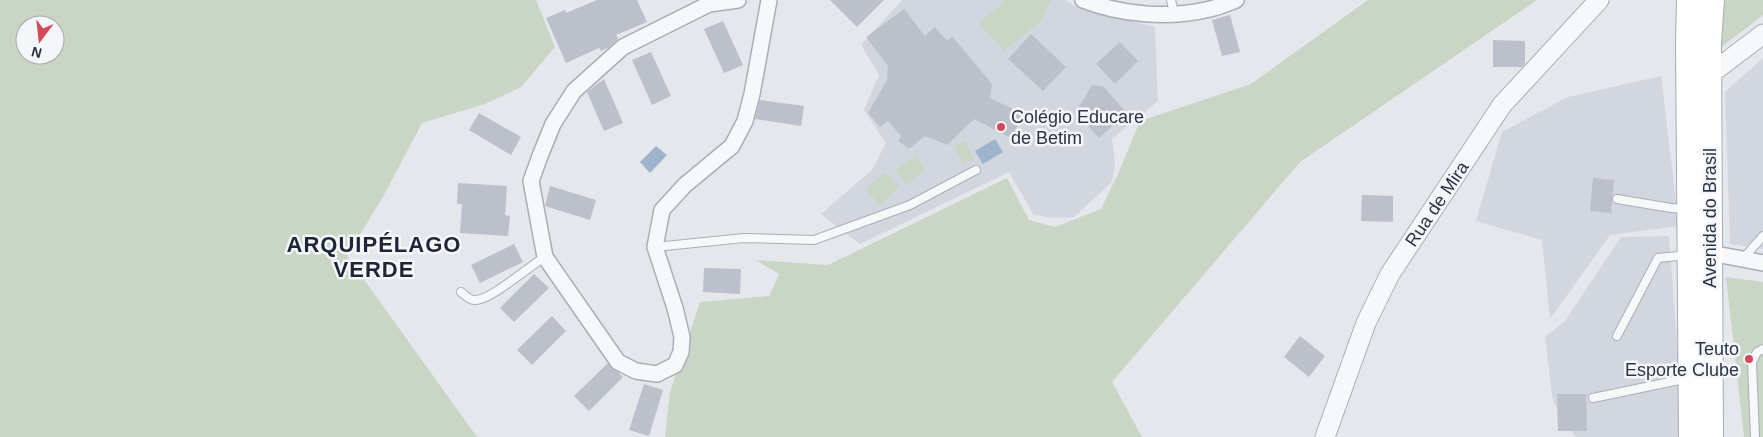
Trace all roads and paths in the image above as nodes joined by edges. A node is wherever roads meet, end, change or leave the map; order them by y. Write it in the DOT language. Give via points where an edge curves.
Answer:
graph roads {
  1 [pos="738,0"];
  2 [pos="769,0"];
  3 [pos="1083,0"];
  4 [pos="1236,0"];
  5 [pos="1598,0"];
  6 [pos="1689,0"];
  7 [pos="1712,0"];
  8 [pos="1172,7"];
  9 [pos="1763,34"];
  10 [pos="1709,75"];
  11 [pos="976,170"];
  12 [pos="1617,199"];
  13 [pos="1689,209"];
  14 [pos="1763,236"];
  15 [pos="655,247"];
  16 [pos="1700,254"];
  17 [pos="545,258"];
  18 [pos="1742,260"];
  19 [pos="1763,263"];
  20 [pos="461,292"];
  21 [pos="1617,336"];
  22 [pos="1763,349"];
  23 [pos="1691,377"];
  24 [pos="1593,398"];
  25 [pos="1763,436"];
  26 [pos="1325,437"];
  27 [pos="1691,437"];
  28 [pos="1711,437"];
  29 [pos="1757,437"];
  1 -- 17 [label="street" via="709,4 624,47 574,91 553,124 531,181"];
  2 -- 15 [label="street" via="745,121 732,146 662,210"];
  3 -- 8 [label="street" via="1130,13"];
  4 -- 8 [label="street" via="1211,9"];
  5 -- 26 [label="street, Rua de Mira" via="1502,105 1390,274 1366,322"];
  6 -- 13 [label="main road, Avenida do Brasil"];
  7 -- 10 [label="main road, Avenida do Brasil"];
  9 -- 10 [label="street"];
  10 -- 16 [label="main road, Avenida do Brasil"];
  11 -- 15 [label="lane" via="910,205 814,240 744,238"];
  12 -- 13 [label="lane"];
  13 -- 16 [label="main road, Avenida do Brasil"];
  14 -- 18 [label="lane"];
  15 -- 17 [label="street" via="682,337 681,352 675,365 657,374 636,371 618,362"];
  16 -- 18 [label="street"];
  16 -- 21 [label="lane" via="1658,258"];
  16 -- 23 [label="main road, Avenida do Brasil"];
  16 -- 28 [label="main road, Avenida do Brasil"];
  17 -- 20 [label="lane" via="491,295 476,301"];
  18 -- 19 [label="street"];
  22 -- 29 [label="lane" via="1757,352 1752,362"];
  23 -- 24 [label="lane"];
  23 -- 27 [label="main road, Avenida do Brasil"];
  25 -- 29 [label="lane"];
}
